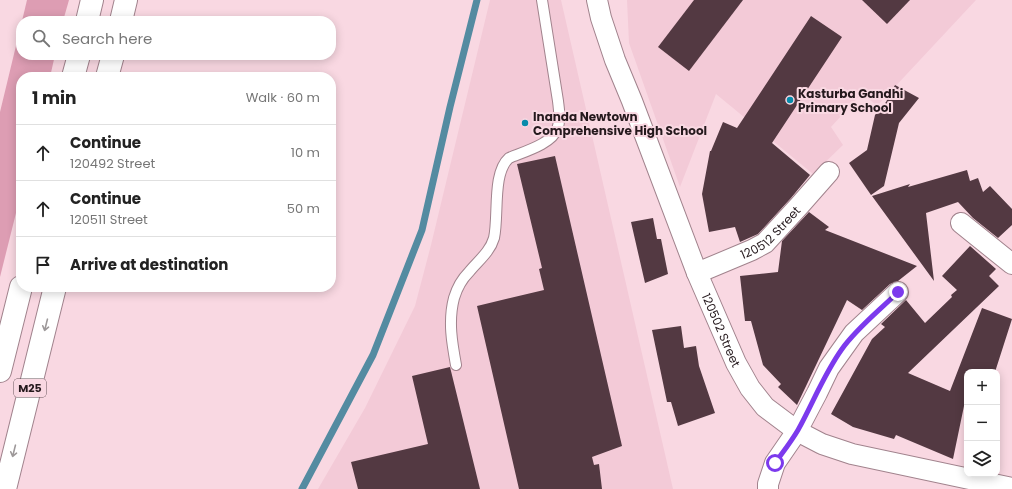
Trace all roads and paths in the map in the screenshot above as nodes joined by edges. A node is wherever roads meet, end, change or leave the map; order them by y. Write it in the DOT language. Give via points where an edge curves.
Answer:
graph roads {
  1 [pos="92,0"];
  2 [pos="126,0"];
  3 [pos="542,0"];
  4 [pos="597,0"];
  5 [pos="88,16"];
  6 [pos="122,16"];
  7 [pos="77,60"];
  8 [pos="112,60"];
  9 [pos="74,72"];
  10 [pos="108,72"];
  11 [pos="829,172"];
  12 [pos="961,223"];
  13 [pos="1012,264"];
  14 [pos="697,273"];
  15 [pos="20,292"];
  16 [pos="54,292"];
  17 [pos="898,292"];
  18 [pos="456,365"];
  19 [pos="0,371"];
  20 [pos="797,431"];
  21 [pos="980,485"];
  22 [pos="1012,488"];
  23 [pos="5,489"];
  24 [pos="768,489"];
  1 -- 5 [label="main road"];
  2 -- 6 [label="main road"];
  3 -- 18 [label="lane" via="560,117 557,130 552,139 509,158 498,177 494,238 461,282 454,299 451,319"];
  4 -- 14 [label="street, 120502 Street" via="615,60"];
  7 -- 9 [label="main road"];
  8 -- 10 [label="main road"];
  11 -- 14 [label="street, 120512 Street" via="765,243"];
  12 -- 13 [label="street"];
  14 -- 20 [label="street, 120502 Street" via="736,363 750,388 765,407"];
  15 -- 19 [label="main road, M25"];
  16 -- 23 [label="main road, M25, one-way"];
  17 -- 20 [label="street" via="854,333 842,348"];
  20 -- 21 [label="street, 120502 Street" via="822,444 852,454"];
  20 -- 24 [label="street" via="775,463"];
  21 -- 22 [label="street, 120502 Street"];
}
